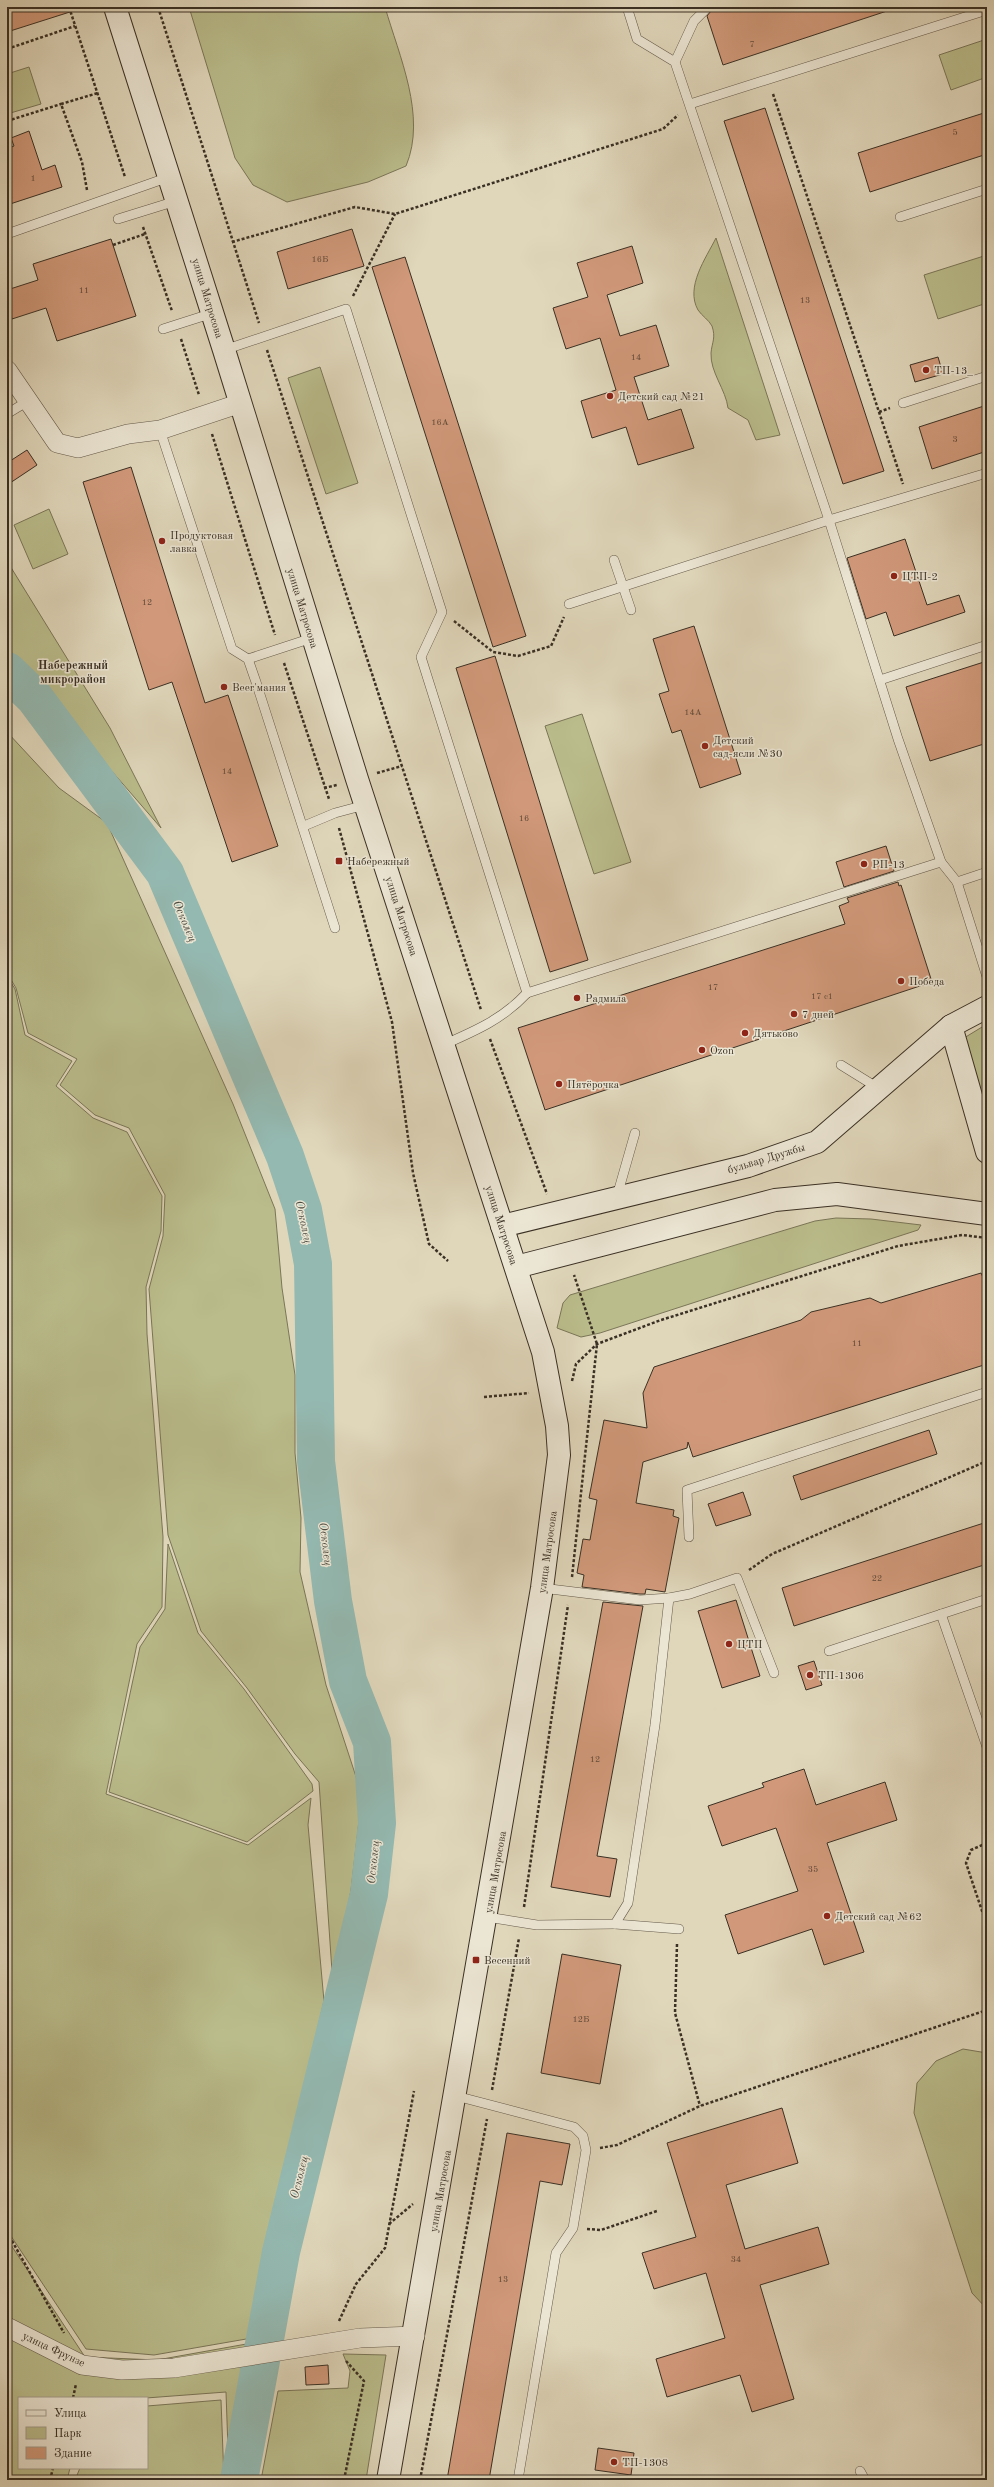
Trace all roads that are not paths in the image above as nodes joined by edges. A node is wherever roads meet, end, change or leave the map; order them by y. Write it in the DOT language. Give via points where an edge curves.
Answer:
graph roads {
  1 [pos="115,7"];
  2 [pos="627,7"];
  3 [pos="708,7"];
  4 [pos="987,10"];
  5 [pos="675,62"];
  6 [pos="690,104"];
  7 [pos="170,177"];
  8 [pos="987,189"];
  9 [pos="178,201"];
  10 [pos="900,217"];
  11 [pos="118,219"];
  12 [pos="7,234"];
  13 [pos="213,313"];
  14 [pos="163,329"];
  15 [pos="224,350"];
  16 [pos="7,370"];
  17 [pos="987,376"];
  18 [pos="28,401"];
  19 [pos="241,403"];
  20 [pos="903,403"];
  21 [pos="10,412"];
  22 [pos="160,430"];
  23 [pos="987,473"];
  24 [pos="829,520"];
  25 [pos="614,560"];
  26 [pos="623,587"];
  27 [pos="569,604"];
  28 [pos="631,610"];
  29 [pos="312,638"];
  30 [pos="987,645"];
  31 [pos="248,659"];
  32 [pos="880,680"];
  33 [pos="365,805"];
  34 [pos="304,826"];
  35 [pos="941,862"];
  36 [pos="987,872"];
  37 [pos="957,882"];
  38 [pos="335,928"];
  39 [pos="987,977"];
  40 [pos="527,993"];
  41 [pos="987,1007"];
  42 [pos="951,1026"];
  43 [pos="443,1045"];
  44 [pos="841,1066"];
  45 [pos="878,1088"];
  46 [pos="635,1133"];
  47 [pos="987,1152"];
  48 [pos="617,1196"];
  49 [pos="987,1214"];
  50 [pos="502,1226"];
  51 [pos="516,1267"];
  52 [pos="987,1392"];
  53 [pos="689,1538"];
  54 [pos="542,1588"];
  55 [pos="669,1598"];
  56 [pos="987,1599"];
  57 [pos="941,1614"];
  58 [pos="829,1651"];
  59 [pos="774,1673"];
  60 [pos="987,1747"];
  61 [pos="487,1916"];
  62 [pos="615,1924"];
  63 [pos="675,1929"];
  64 [pos="456,2096"];
  65 [pos="7,2327"];
  66 [pos="415,2336"];
  67 [pos="860,2471"];
  68 [pos="388,2480"];
  69 [pos="518,2480"];
  70 [pos="865,2480"];
  1 -- 7 [label="main road, улица Матросова"];
  2 -- 5 [label="lane" via="637,39"];
  3 -- 5 [label="lane" via="694,21"];
  4 -- 6 [label="lane"];
  5 -- 6 [label="lane"];
  6 -- 24 [label="lane"];
  7 -- 9 [label="main road, улица Матросова"];
  7 -- 12 [label="lane"];
  8 -- 10 [label="lane"];
  9 -- 11 [label="lane"];
  9 -- 13 [label="main road, улица Матросова"];
  13 -- 14 [label="lane"];
  13 -- 15 [label="main road, улица Матросова"];
  15 -- 19 [label="main road, улица Матросова"];
  15 -- 40 [label="lane" via="346,309 442,612 421,656"];
  16 -- 18 [label="street"];
  17 -- 20 [label="lane"];
  18 -- 21 [label="lane"];
  18 -- 22 [label="street" via="57,443 78,448 128,434"];
  19 -- 22 [label="street"];
  19 -- 29 [label="main road, улица Матросова"];
  22 -- 31 [label="lane" via="232,649"];
  23 -- 24 [label="lane"];
  24 -- 26 [label="lane"];
  24 -- 32 [label="lane"];
  25 -- 26 [label="lane"];
  26 -- 27 [label="lane"];
  26 -- 28 [label="lane"];
  29 -- 31 [label="lane"];
  29 -- 33 [label="main road, улица Матросова"];
  30 -- 32 [label="lane"];
  31 -- 34 [label="lane"];
  32 -- 35 [label="lane"];
  33 -- 34 [label="lane" via="334,813"];
  33 -- 43 [label="main road, улица Матросова"];
  34 -- 38 [label="lane"];
  35 -- 37 [label="lane"];
  35 -- 40 [label="lane"];
  36 -- 37 [label="lane"];
  37 -- 39 [label="lane"];
  40 -- 43 [label="lane" via="512,1009 486,1027"];
  41 -- 42 [label="main road, бульвар Дружбы"];
  42 -- 45 [label="main road, бульвар Дружбы"];
  42 -- 47 [label="main road"];
  43 -- 50 [label="main road, улица Матросова"];
  44 -- 45 [label="lane"];
  45 -- 48 [label="main road, бульвар Дружбы" via="817,1142 748,1166"];
  46 -- 48 [label="lane"];
  48 -- 50 [label="main road, бульвар Дружбы"];
  49 -- 51 [label="main road" via="837,1194 775,1200"];
  50 -- 51 [label="main road, улица Матросова"];
  51 -- 54 [label="main road, улица Матросова" via="543,1352 557,1426 559,1455"];
  52 -- 53 [label="lane" via="687,1490"];
  54 -- 55 [label="lane" via="640,1600"];
  54 -- 61 [label="main road, улица Матросова"];
  55 -- 59 [label="lane" via="690,1594 737,1578"];
  55 -- 62 [label="lane" via="655,1725 628,1902"];
  56 -- 57 [label="lane"];
  57 -- 58 [label="lane"];
  57 -- 60 [label="lane"];
  61 -- 62 [label="lane" via="537,1925"];
  61 -- 64 [label="main road, улица Матросова"];
  62 -- 63 [label="lane"];
  64 -- 66 [label="main road, улица Матросова"];
  64 -- 69 [label="lane" via="574,2127 583,2136 586,2150 573,2228 556,2253"];
  65 -- 66 [label="street, улица Фрунзе" via="82,2365 122,2370 174,2368 360,2338"];
  66 -- 68 [label="main road, улица Матросова"];
  67 -- 70 [label="lane"];
}
